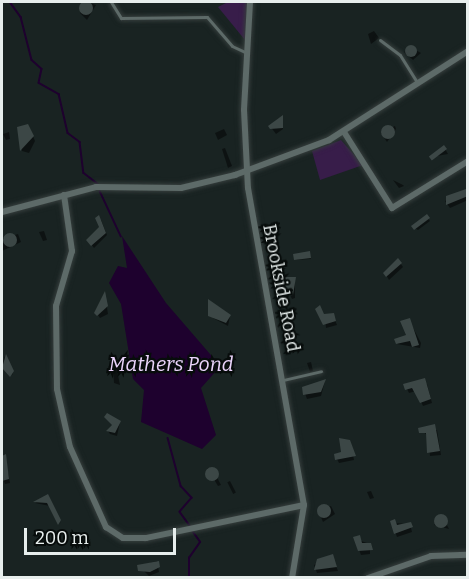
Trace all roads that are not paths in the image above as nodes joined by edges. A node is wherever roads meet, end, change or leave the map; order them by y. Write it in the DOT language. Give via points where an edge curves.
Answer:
graph roads {
  1 [pos="111,2"];
  2 [pos="250,2"];
  3 [pos="380,40"];
  4 [pos="468,51"];
  5 [pos="247,52"];
  6 [pos="418,84"];
  7 [pos="344,132"];
  8 [pos="468,161"];
  9 [pos="248,171"];
  10 [pos="64,195"];
  11 [pos="2,212"];
  12 [pos="321,371"];
  13 [pos="283,380"];
  14 [pos="303,505"];
  15 [pos="468,555"];
  16 [pos="292,578"];
  17 [pos="368,578"];
  1 -- 5 [label="lane" via="121,18 207,17 232,46"];
  2 -- 5 [label="street, Brookside Road"];
  3 -- 6 [label="lane" via="400,55"];
  4 -- 6 [label="street"];
  5 -- 9 [label="street, Brookside Road"];
  6 -- 7 [label="street"];
  7 -- 8 [label="street" via="392,208"];
  7 -- 9 [label="street"];
  9 -- 10 [label="street" via="181,188 104,186"];
  9 -- 13 [label="street, Brookside Road"];
  10 -- 11 [label="street"];
  10 -- 14 [label="street" via="72,251 54,334 57,389 70,447 98,513 115,534 134,539"];
  12 -- 13 [label="lane"];
  13 -- 14 [label="street, Brookside Road"];
  14 -- 16 [label="street, Brookside Road"];
  15 -- 17 [label="street" via="431,556"];
}
